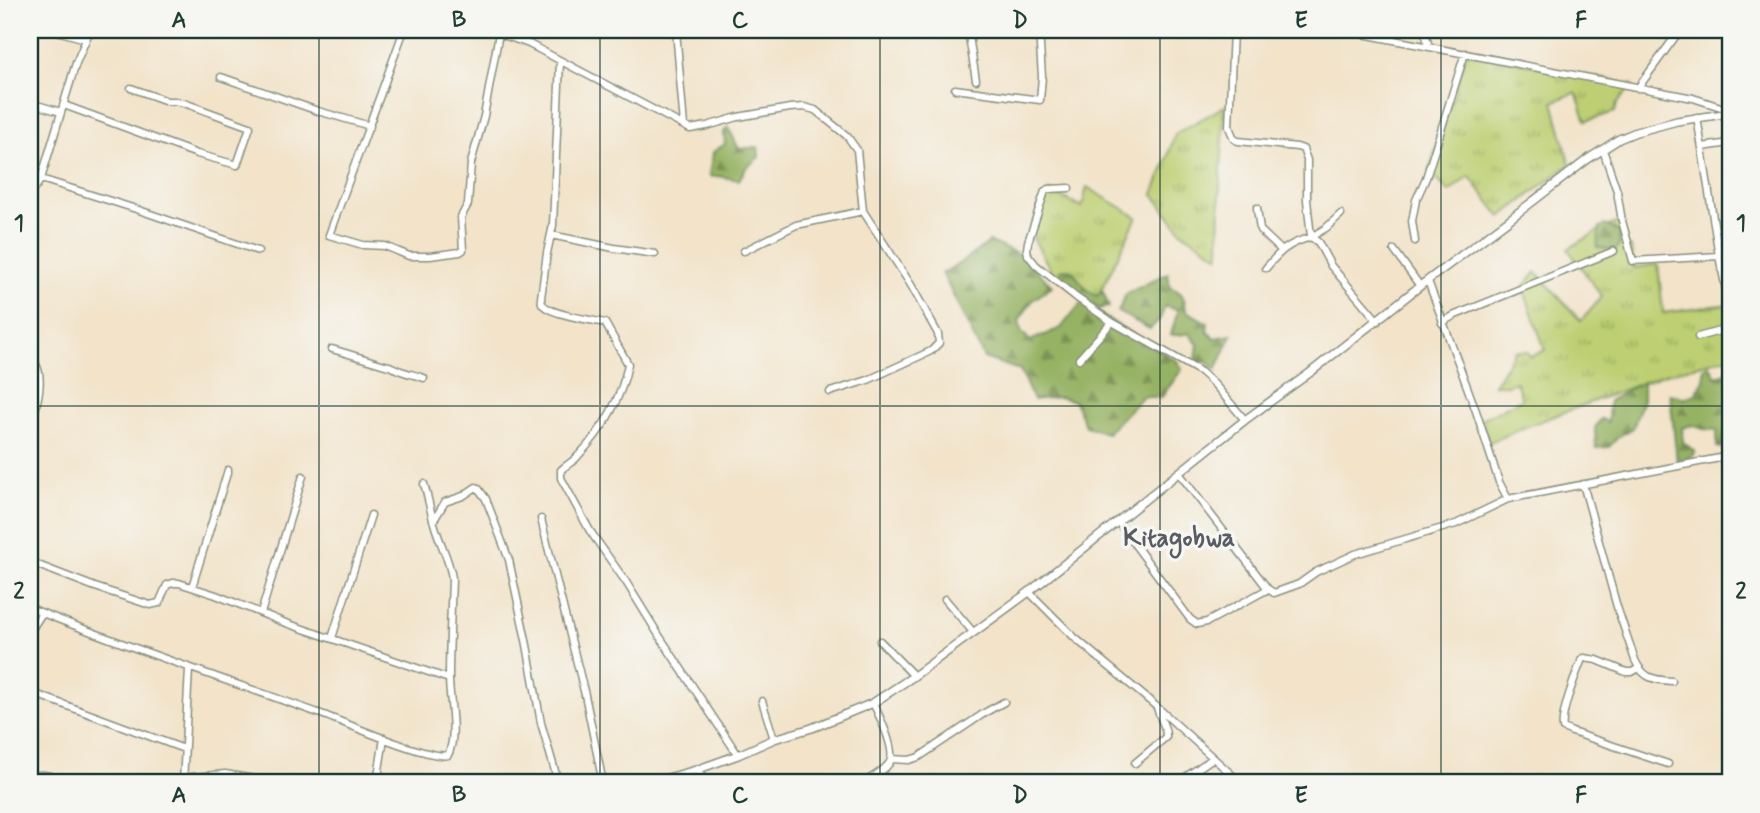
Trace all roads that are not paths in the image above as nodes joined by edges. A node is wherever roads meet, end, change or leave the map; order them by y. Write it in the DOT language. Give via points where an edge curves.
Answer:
graph roads {
  1 [pos="53,30"];
  2 [pos="90,30"];
  3 [pos="404,30"];
  4 [pos="489,30"];
  5 [pos="676,30"];
  6 [pos="968,30"];
  7 [pos="1040,30"];
  8 [pos="1233,30"];
  9 [pos="1342,30"];
  10 [pos="1424,30"];
  11 [pos="1680,30"];
  12 [pos="499,33"];
  13 [pos="86,39"];
  14 [pos="1429,46"];
  15 [pos="1465,53"];
  16 [pos="560,61"];
  17 [pos="221,77"];
  18 [pos="976,80"];
  19 [pos="131,88"];
  20 [pos="1637,88"];
  21 [pos="955,89"];
  22 [pos="30,103"];
  23 [pos="63,109"];
  24 [pos="1730,111"];
  25 [pos="1697,117"];
  26 [pos="370,126"];
  27 [pos="684,126"];
  28 [pos="1730,143"];
  29 [pos="1702,147"];
  30 [pos="1603,150"];
  31 [pos="41,180"];
  32 [pos="1069,188"];
  33 [pos="30,189"];
  34 [pos="1256,208"];
  35 [pos="863,211"];
  36 [pos="1340,214"];
  37 [pos="551,235"];
  38 [pos="1311,237"];
  39 [pos="1415,242"];
  40 [pos="1280,250"];
  41 [pos="1394,250"];
  42 [pos="258,251"];
  43 [pos="744,251"];
  44 [pos="1614,251"];
  45 [pos="654,254"];
  46 [pos="1720,256"];
  47 [pos="1266,268"];
  48 [pos="1428,281"];
  49 [pos="1420,286"];
  50 [pos="1730,308"];
  51 [pos="1378,321"];
  52 [pos="1112,322"];
  53 [pos="1442,323"];
  54 [pos="1730,328"];
  55 [pos="1698,337"];
  56 [pos="332,349"];
  57 [pos="30,358"];
  58 [pos="1079,359"];
  59 [pos="424,378"];
  60 [pos="830,392"];
  61 [pos="32,409"];
  62 [pos="1245,420"];
  63 [pos="30,429"];
  64 [pos="1730,456"];
  65 [pos="228,470"];
  66 [pos="1179,473"];
  67 [pos="303,476"];
  68 [pos="424,484"];
  69 [pos="1583,484"];
  70 [pos="1508,499"];
  71 [pos="371,515"];
  72 [pos="541,519"];
  73 [pos="433,522"];
  74 [pos="1118,522"];
  75 [pos="30,562"];
  76 [pos="192,587"];
  77 [pos="1268,590"];
  78 [pos="1029,592"];
  79 [pos="945,599"];
  80 [pos="30,608"];
  81 [pos="42,613"];
  82 [pos="261,613"];
  83 [pos="30,632"];
  84 [pos="973,632"];
  85 [pos="332,638"];
  86 [pos="880,641"];
  87 [pos="189,668"];
  88 [pos="1639,668"];
  89 [pos="914,676"];
  90 [pos="449,679"];
  91 [pos="1672,681"];
  92 [pos="30,692"];
  93 [pos="762,701"];
  94 [pos="1004,702"];
  95 [pos="873,703"];
  96 [pos="1157,707"];
  97 [pos="384,738"];
  98 [pos="774,739"];
  99 [pos="184,748"];
  100 [pos="738,755"];
  101 [pos="1213,758"];
  102 [pos="891,759"];
  103 [pos="1135,763"];
  104 [pos="1668,764"];
  105 [pos="696,770"];
  106 [pos="30,777"];
  107 [pos="183,781"];
  108 [pos="68,783"];
  109 [pos="279,783"];
  110 [pos="377,783"];
  111 [pos="557,783"];
  112 [pos="603,783"];
  113 [pos="650,783"];
  114 [pos="708,783"];
  115 [pos="863,783"];
  116 [pos="1187,783"];
  117 [pos="1241,783"];
  1 -- 13 [label="street"];
  2 -- 13 [label="street"];
  3 -- 26 [label="street"];
  4 -- 12 [label="street"];
  5 -- 27 [label="street"];
  6 -- 18 [label="street"];
  7 -- 21 [label="street" via="1040,100"];
  8 -- 38 [label="street" via="1230,132 1238,141 1303,149"];
  9 -- 14 [label="street"];
  10 -- 14 [label="street"];
  11 -- 20 [label="street"];
  12 -- 16 [label="street"];
  12 -- 26 [label="street" via="485,116 471,163 468,204 461,217 463,250 409,256 385,246 329,235"];
  13 -- 23 [label="street"];
  14 -- 15 [label="street"];
  15 -- 20 [label="street"];
  15 -- 39 [label="street" via="1416,200"];
  16 -- 27 [label="street"];
  16 -- 37 [label="street"];
  17 -- 26 [label="street"];
  19 -- 23 [label="street" via="250,127 237,165"];
  20 -- 24 [label="street" via="1703,100"];
  22 -- 23 [label="street"];
  23 -- 31 [label="street"];
  24 -- 25 [label="street"];
  25 -- 29 [label="street"];
  25 -- 30 [label="street" via="1636,132"];
  27 -- 35 [label="street" via="694,129 790,108 816,110 857,150"];
  28 -- 29 [label="street"];
  29 -- 46 [label="street"];
  30 -- 46 [label="street" via="1633,261"];
  30 -- 48 [label="street"];
  31 -- 33 [label="street"];
  31 -- 42 [label="street"];
  32 -- 52 [label="street" via="1049,189 1044,194 1028,255"];
  34 -- 40 [label="street" via="1260,230"];
  35 -- 43 [label="street" via="796,225"];
  35 -- 60 [label="street" via="911,285 939,343 932,351 868,380"];
  36 -- 38 [label="street"];
  37 -- 45 [label="street"];
  37 -- 100 [label="street" via="542,303 559,313 605,323 628,363 612,411 579,455 561,470 561,478 590,531"];
  38 -- 40 [label="street"];
  38 -- 51 [label="street"];
  40 -- 47 [label="street"];
  41 -- 49 [label="street"];
  44 -- 53 [label="street"];
  46 -- 50 [label="street"];
  48 -- 49 [label="street"];
  48 -- 53 [label="street"];
  49 -- 51 [label="street"];
  51 -- 62 [label="street"];
  52 -- 58 [label="street"];
  52 -- 62 [label="street" via="1201,372"];
  53 -- 70 [label="street"];
  54 -- 55 [label="street"];
  56 -- 59 [label="street"];
  57 -- 61 [label="street" via="40,380"];
  61 -- 63 [label="street"];
  62 -- 66 [label="street"];
  64 -- 69 [label="street"];
  65 -- 76 [label="street"];
  66 -- 74 [label="street"];
  66 -- 77 [label="street"];
  67 -- 82 [label="street"];
  68 -- 73 [label="street"];
  69 -- 70 [label="street"];
  69 -- 88 [label="street"];
  70 -- 77 [label="street" via="1456,524 1355,554 1299,584 1274,593"];
  71 -- 85 [label="street"];
  72 -- 112 [label="street"];
  73 -- 90 [label="street" via="452,578"];
  73 -- 111 [label="street" via="445,502 476,487 486,499 509,560"];
  74 -- 77 [label="street" via="1197,624"];
  74 -- 78 [label="street"];
  75 -- 76 [label="street" via="150,606 159,603 167,585"];
  76 -- 82 [label="street"];
  78 -- 84 [label="street"];
  78 -- 96 [label="street"];
  79 -- 84 [label="street"];
  80 -- 81 [label="street"];
  81 -- 83 [label="street"];
  81 -- 87 [label="street"];
  82 -- 85 [label="street"];
  84 -- 89 [label="street"];
  85 -- 90 [label="street"];
  86 -- 89 [label="street"];
  87 -- 97 [label="street"];
  87 -- 99 [label="street"];
  88 -- 91 [label="street" via="1653,680"];
  88 -- 104 [label="street" via="1626,672 1582,659 1563,713 1563,728"];
  89 -- 95 [label="street"];
  90 -- 97 [label="street" via="452,747 447,755 436,756"];
  92 -- 99 [label="street"];
  93 -- 98 [label="street"];
  94 -- 102 [label="street" via="919,757"];
  95 -- 98 [label="street"];
  95 -- 102 [label="street"];
  96 -- 101 [label="street"];
  96 -- 103 [label="street" via="1166,737"];
  97 -- 110 [label="street"];
  98 -- 100 [label="street"];
  99 -- 107 [label="street"];
  100 -- 105 [label="street"];
  101 -- 116 [label="street" via="1187,776"];
  101 -- 117 [label="street"];
  102 -- 115 [label="street"];
  105 -- 113 [label="street"];
  105 -- 114 [label="street"];
  106 -- 108 [label="street" via="45,775"];
  107 -- 109 [label="street" via="225,774"];
}
